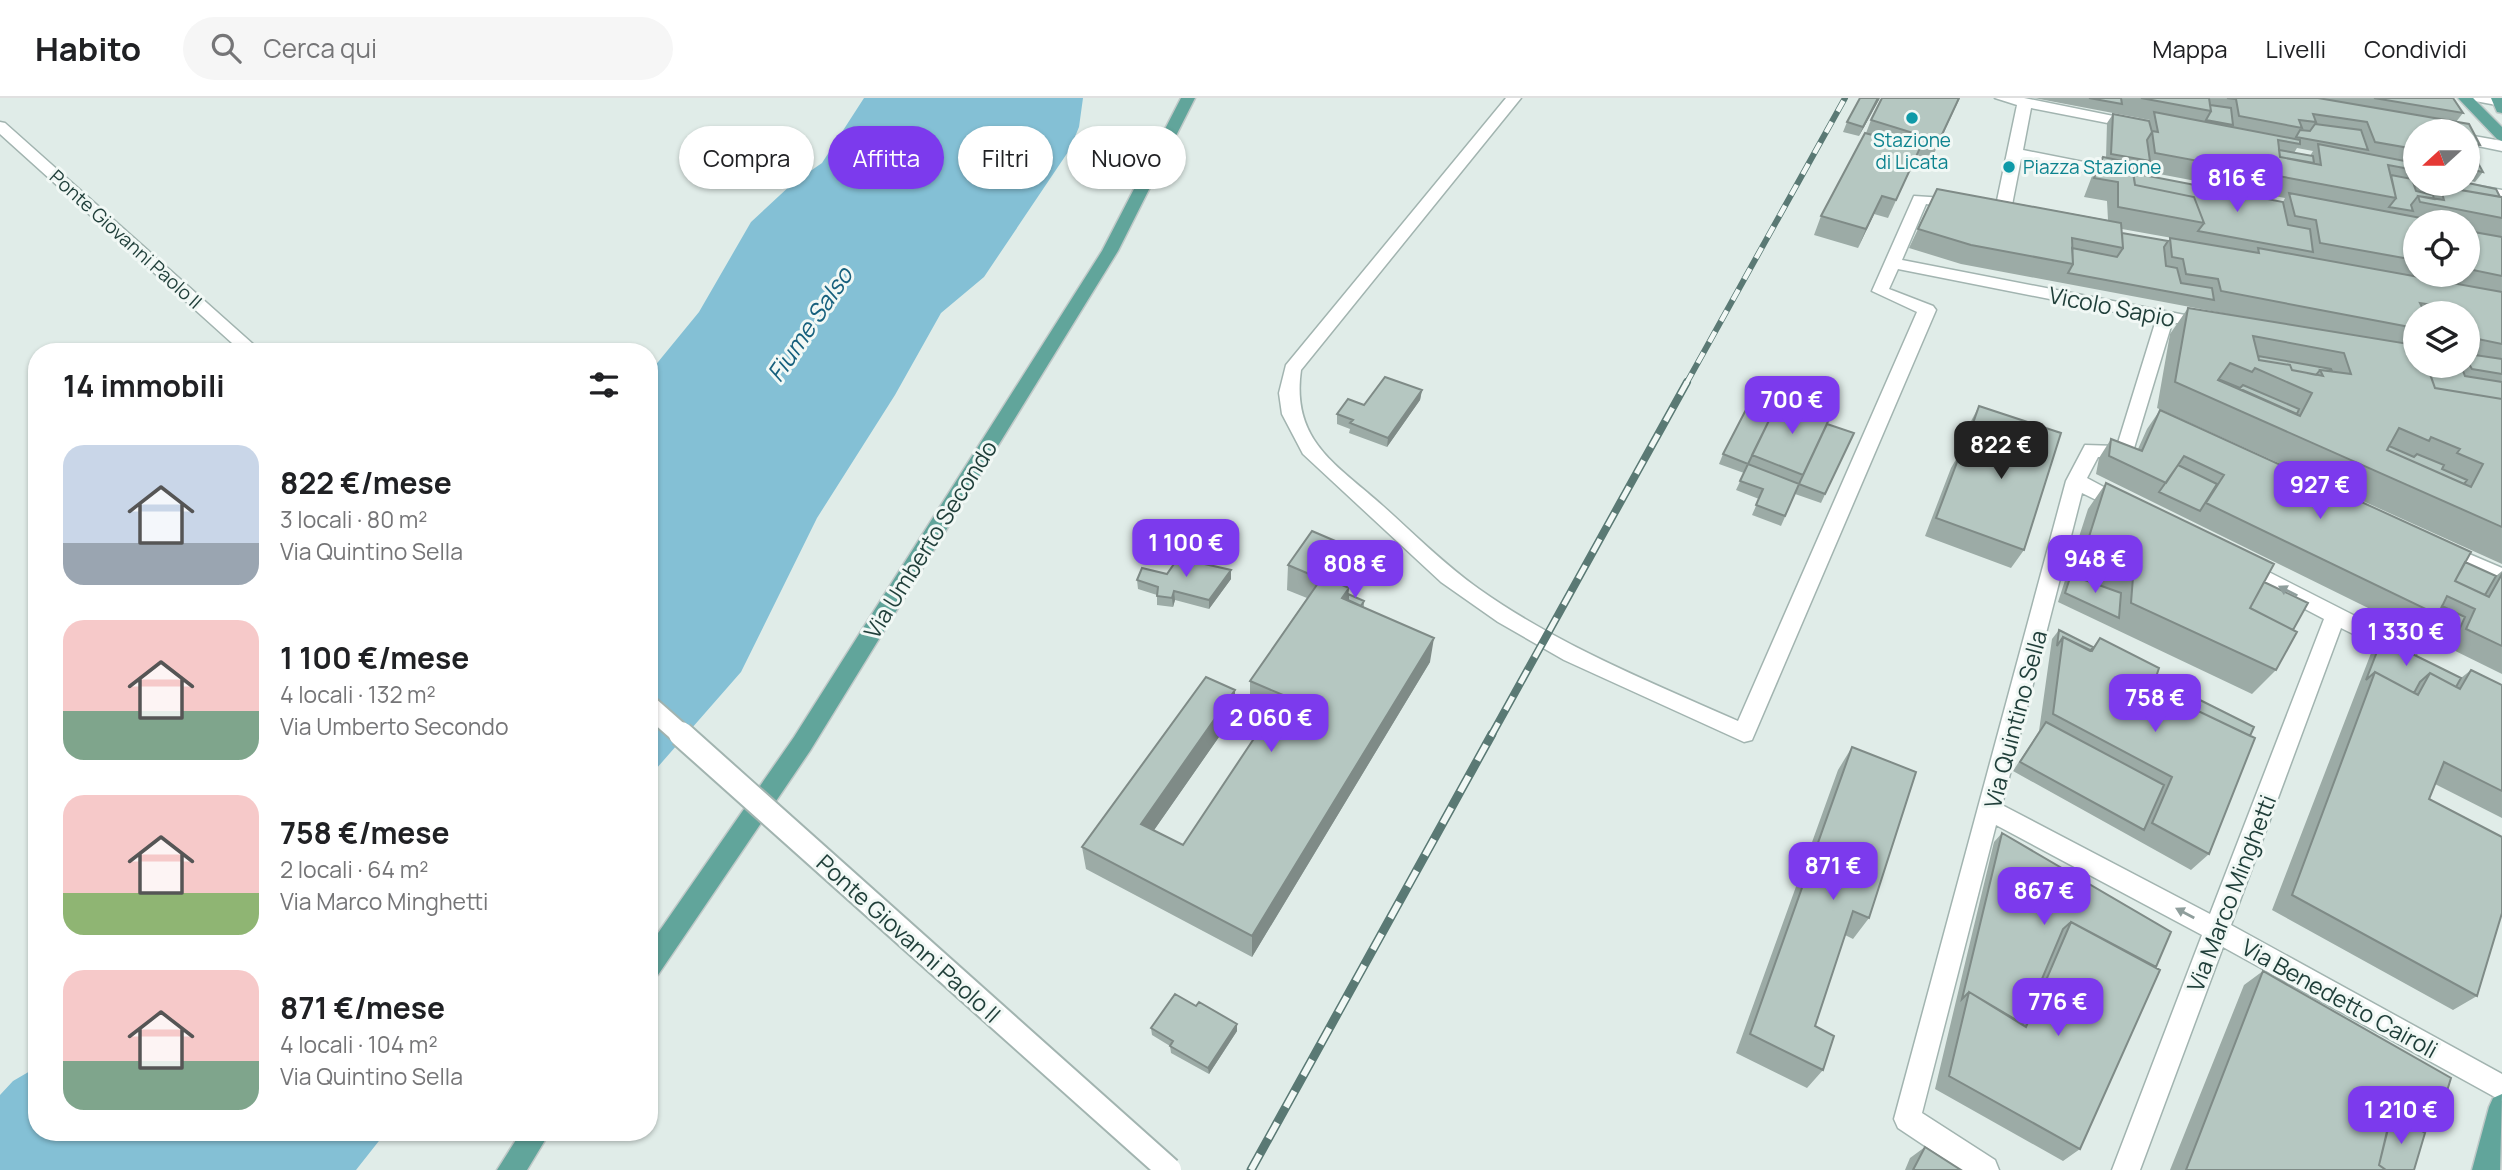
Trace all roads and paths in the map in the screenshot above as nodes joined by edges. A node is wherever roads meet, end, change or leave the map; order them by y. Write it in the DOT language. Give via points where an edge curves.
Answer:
graph roads {
  1 [pos="1188,98"];
  2 [pos="1514,98"];
  3 [pos="2002,98"];
  4 [pos="2465,98"];
  5 [pos="2480,98"];
  6 [pos="2500,103"];
  7 [pos="2025,104"];
  8 [pos="0,126"];
  9 [pos="2149,127"];
  10 [pos="2502,136"];
  11 [pos="2480,142"];
  12 [pos="2502,146"];
  13 [pos="2015,153"];
  14 [pos="2143,178"];
  15 [pos="2480,191"];
  16 [pos="2502,195"];
  17 [pos="1891,262"];
  18 [pos="2166,316"];
  19 [pos="2192,321"];
  20 [pos="243,343"];
  21 [pos="2076,481"];
  22 [pos="2138,513"];
  23 [pos="2427,542"];
  24 [pos="2224,558"];
  25 [pos="2502,577"];
  26 [pos="2335,616"];
  27 [pos="2419,658"];
  28 [pos="658,714"];
  29 [pos="1991,811"];
  30 [pos="2216,930"];
  31 [pos="658,954"];
  32 [pos="2502,1088"];
  33 [pos="2502,1107"];
  34 [pos="531,1141"];
  35 [pos="511,1170"];
  36 [pos="1169,1170"];
  37 [pos="1985,1170"];
  38 [pos="2126,1170"];
  39 [pos="2486,1170"];
  1 -- 31 [label="main road, Via Umberto Secondo" via="1095,275 802,744"];
  2 -- 17 [label="street" via="1292,369 1288,413 1315,457 1475,597 1617,677 1744,733 1927,310 1880,292"];
  3 -- 7 [label="street"];
  4 -- 10 [label="main road"];
  5 -- 6 [label="street"];
  7 -- 9 [label="street"];
  7 -- 13 [label="street"];
  8 -- 20 [label="street, Ponte Giovanni Paolo II"];
  11 -- 12 [label="street"];
  13 -- 14 [label="street"];
  13 -- 17 [label="street" via="1996,210 1920,199"];
  15 -- 16 [label="street"];
  17 -- 18 [label="street, Vicolo Sapio"];
  18 -- 19 [label="street, Vicolo Sapio"];
  18 -- 21 [label="street, Via Quintino Sella" via="2144,411 2124,453 2092,450"];
  21 -- 22 [label="street"];
  21 -- 29 [label="street, Via Quintino Sella"];
  23 -- 25 [label="street"];
  26 -- 24 [label="street, one-way"];
  26 -- 27 [label="street"];
  26 -- 30 [label="street, Via Marco Minghetti"];
  28 -- 36 [label="street, Ponte Giovanni Paolo II, bridge"];
  30 -- 29 [label="street, Via Benedetto Cairoli, one-way"];
  29 -- 37 [label="street, Via Quintino Sella" via="1907,1119"];
  30 -- 32 [label="street, Via Benedetto Cairoli"];
  30 -- 38 [label="street, Via Marco Minghetti"];
  33 -- 39 [label="main road"];
  34 -- 35 [label="main road"];
}
